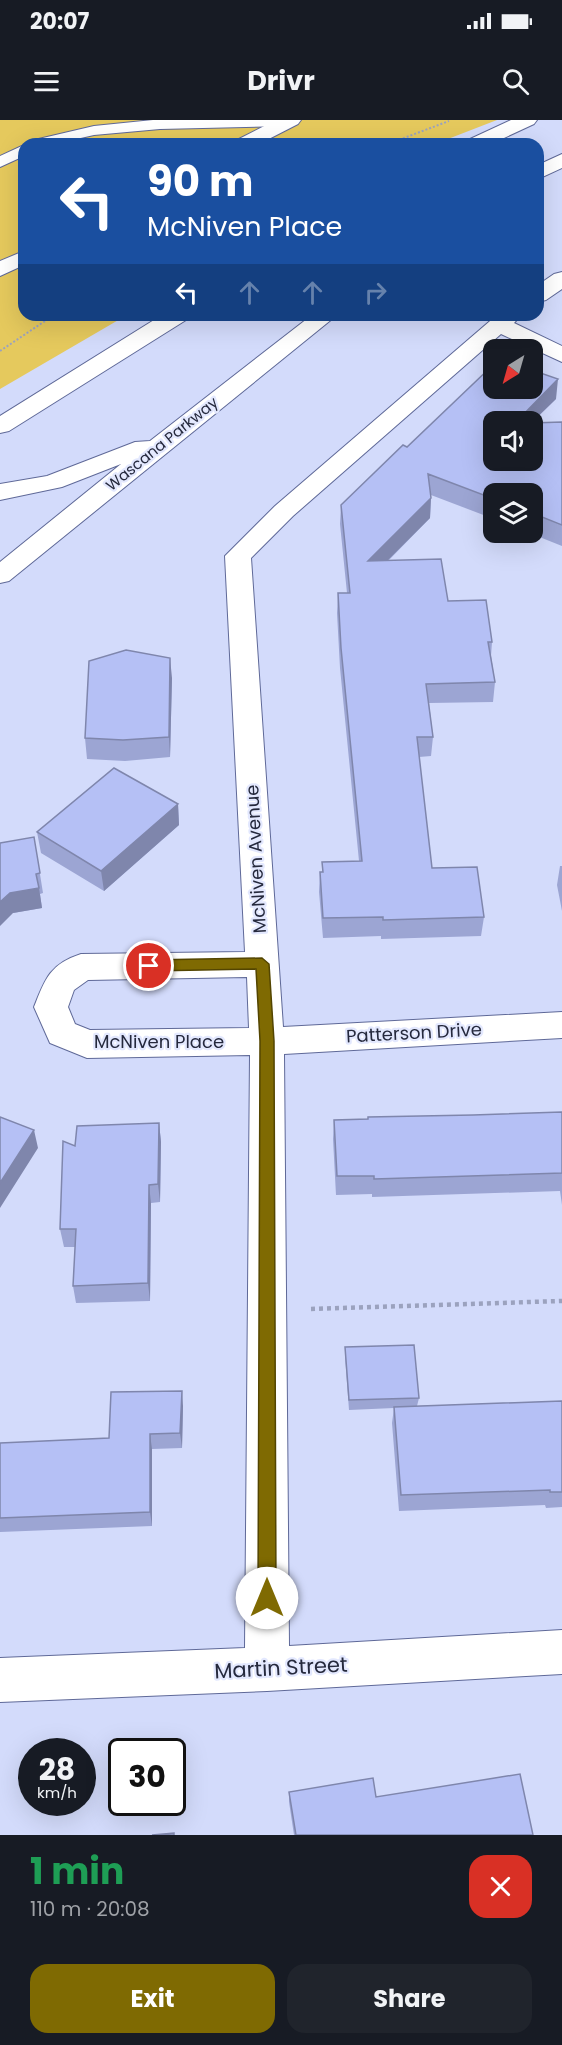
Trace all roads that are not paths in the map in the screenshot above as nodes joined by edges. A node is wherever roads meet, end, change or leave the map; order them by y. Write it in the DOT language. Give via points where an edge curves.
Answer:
graph roads {
  1 [pos="290,120"];
  2 [pos="527,120"];
  3 [pos="51,138"];
  4 [pos="256,138"];
  5 [pos="488,138"];
  6 [pos="18,153"];
  7 [pos="562,160"];
  8 [pos="0,162"];
  9 [pos="544,169"];
  10 [pos="18,260"];
  11 [pos="0,269"];
  12 [pos="562,279"];
  13 [pos="544,291"];
  14 [pos="167,321"];
  15 [pos="318,321"];
  16 [pos="502,321"];
  17 [pos="507,321"];
  18 [pos="562,355"];
  19 [pos="0,426"];
  20 [pos="172,436"];
  21 [pos="0,492"];
  22 [pos="0,575"];
  23 [pos="262,964"];
  24 [pos="562,1025"];
  25 [pos="267,1041"];
  26 [pos="562,1652"];
  27 [pos="267,1669"];
  28 [pos="0,1680"];
  1 -- 3 [label="lane" via="151,124 85,130"];
  1 -- 4 [label="street"];
  2 -- 5 [label="street"];
  6 -- 8 [label="lane"];
  7 -- 9 [label="street"];
  10 -- 11 [label="street"];
  12 -- 13 [label="street"];
  14 -- 19 [label="street"];
  15 -- 20 [label="street, Wascana Parkway"];
  16 -- 23 [label="street, McNiven Avenue" via="238,556"];
  17 -- 18 [label="street"];
  20 -- 21 [label="street" via="53,482"];
  20 -- 22 [label="street, Wascana Parkway"];
  23 -- 25 [label="street, McNiven Avenue"];
  23 -- 25 [label="street, McNiven Place" via="81,967 60,982 51,1008 62,1033 87,1044"];
  24 -- 25 [label="street, Patterson Drive"];
  25 -- 27 [label="street, McNiven Avenue"];
  26 -- 27 [label="street, Martin Street"];
  27 -- 28 [label="street, Martin Street"];
}
